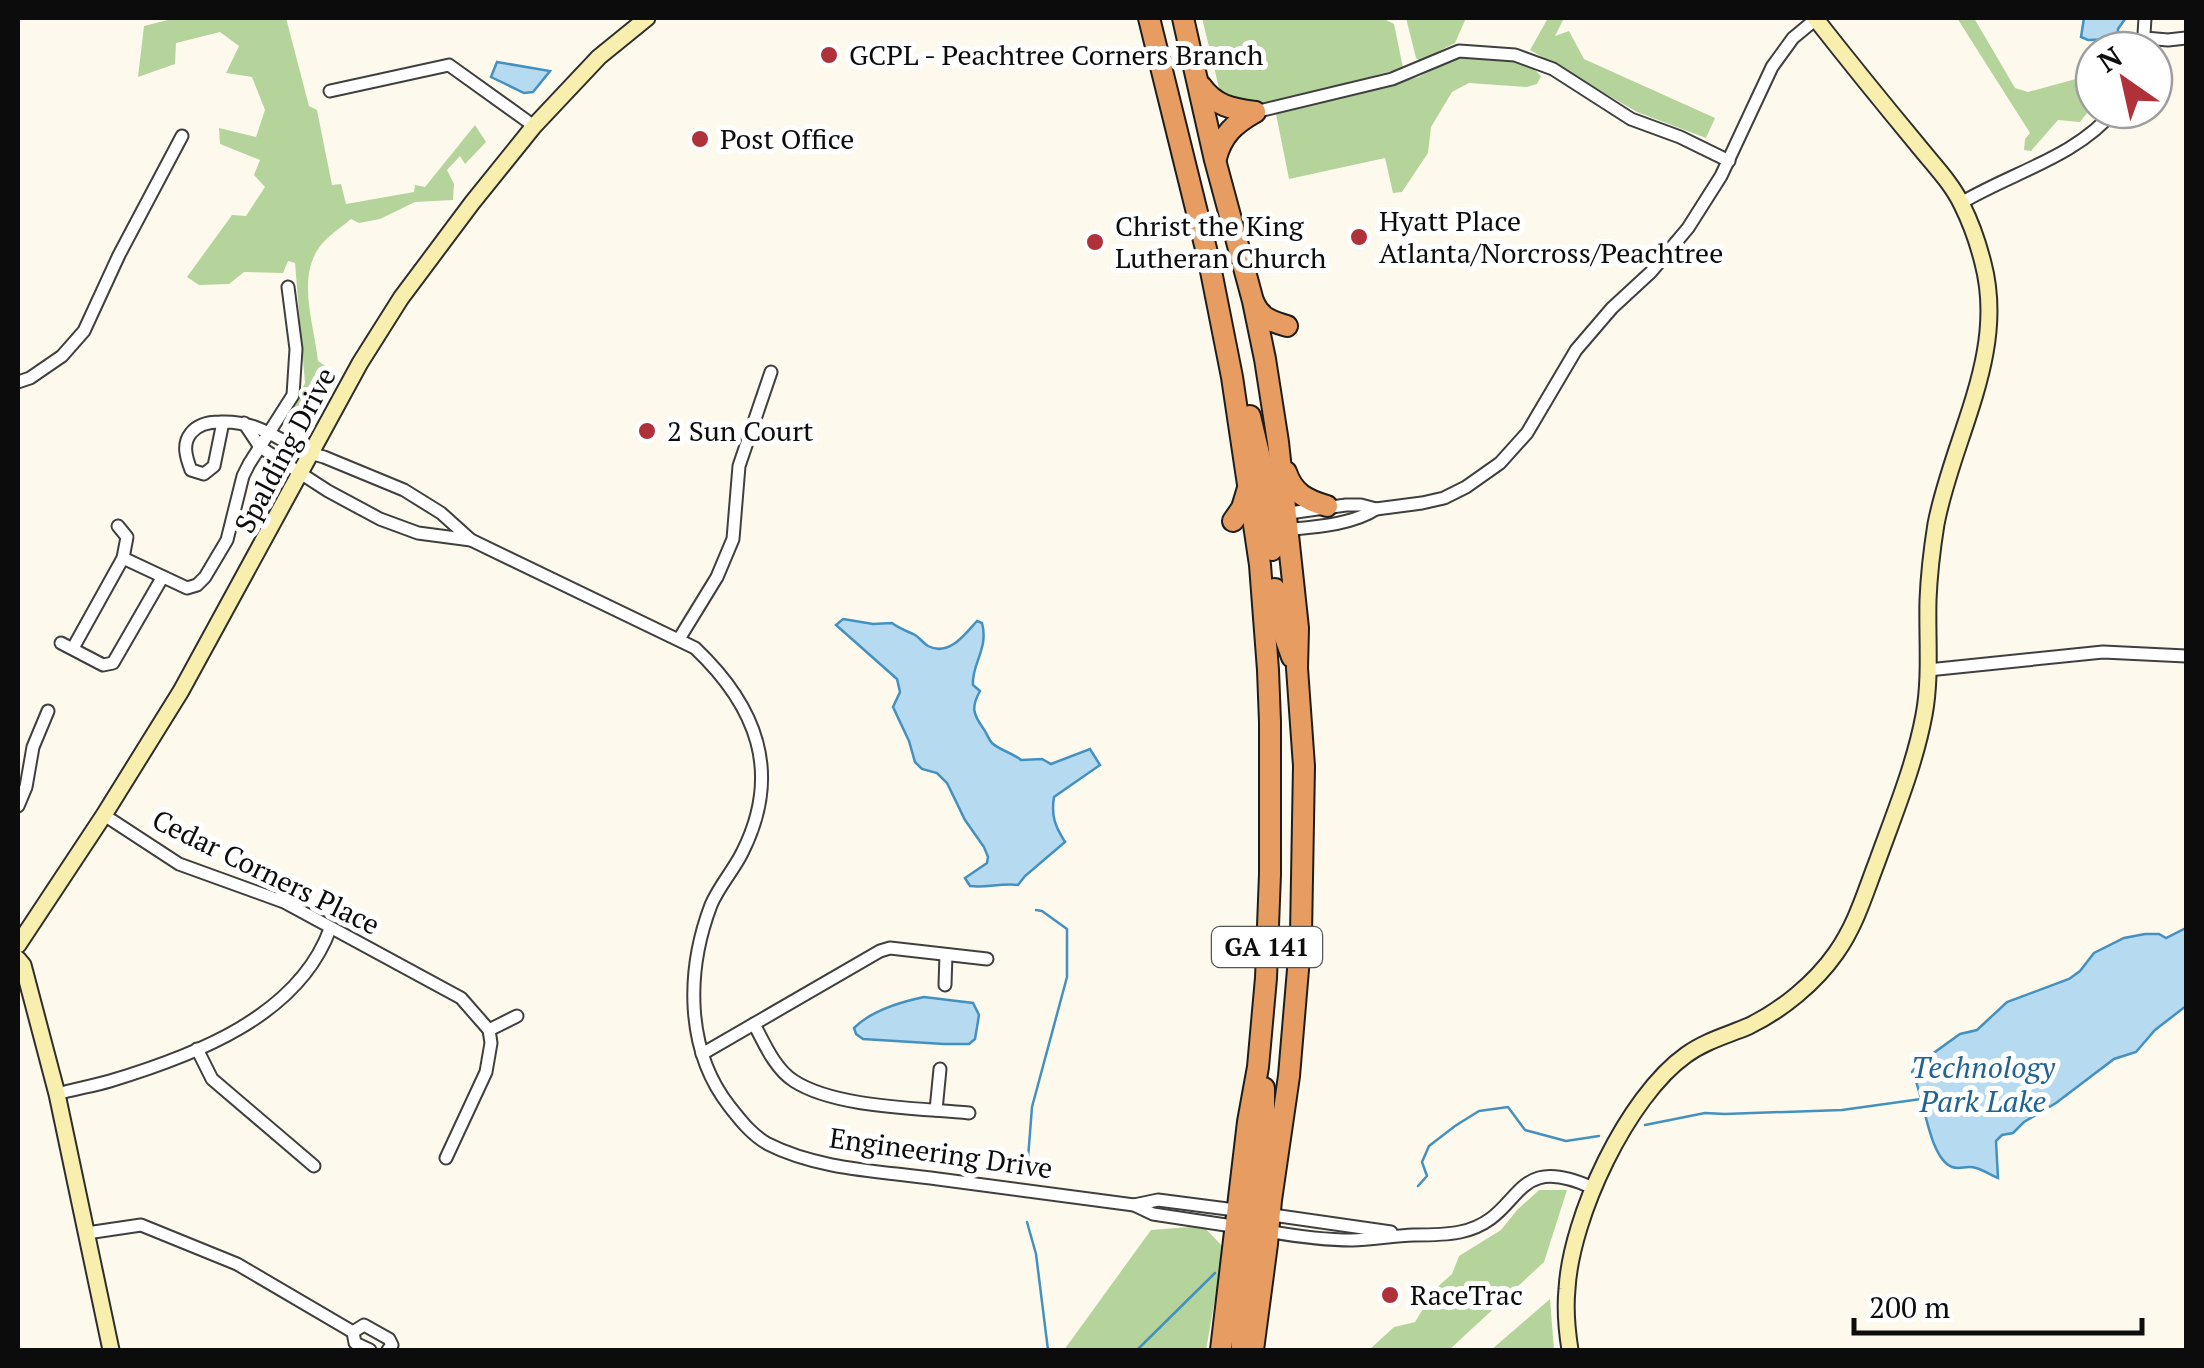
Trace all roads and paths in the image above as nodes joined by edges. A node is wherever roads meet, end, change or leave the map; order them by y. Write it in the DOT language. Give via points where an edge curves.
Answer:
graph roads {
  1 [pos="648,18"];
  2 [pos="1149,18"];
  3 [pos="1180,18"];
  4 [pos="1816,18"];
  5 [pos="632,24"];
  6 [pos="1198,80"];
  7 [pos="330,91"];
  8 [pos="1255,112"];
  9 [pos="534,126"];
  10 [pos="2096,130"];
  11 [pos="182,136"];
  12 [pos="1215,160"];
  13 [pos="1728,161"];
  14 [pos="1962,202"];
  15 [pos="288,287"];
  16 [pos="771,372"];
  17 [pos="1232,378"];
  18 [pos="18,382"];
  19 [pos="223,422"];
  20 [pos="244,423"];
  21 [pos="269,431"];
  22 [pos="1278,442"];
  23 [pos="260,447"];
  24 [pos="312,454"];
  25 [pos="301,474"];
  26 [pos="1328,506"];
  27 [pos="1376,509"];
  28 [pos="1270,524"];
  29 [pos="118,526"];
  30 [pos="471,540"];
  31 [pos="123,558"];
  32 [pos="162,578"];
  33 [pos="679,639"];
  34 [pos="2186,656"];
  35 [pos="1298,668"];
  36 [pos="1928,670"];
  37 [pos="48,711"];
  38 [pos="18,806"];
  39 [pos="104,816"];
  40 [pos="330,929"];
  41 [pos="18,946"];
  42 [pos="946,954"];
  43 [pos="987,959"];
  44 [pos="18,960"];
  45 [pos="944,985"];
  46 [pos="517,1016"];
  47 [pos="754,1024"];
  48 [pos="489,1030"];
  49 [pos="197,1049"];
  50 [pos="702,1054"];
  51 [pos="940,1069"];
  52 [pos="57,1094"];
  53 [pos="936,1110"];
  54 [pos="969,1113"];
  55 [pos="446,1158"];
  56 [pos="314,1166"];
  57 [pos="1593,1188"];
  58 [pos="1134,1205"];
  59 [pos="1253,1221"];
  60 [pos="87,1233"];
  61 [pos="353,1332"];
  62 [pos="111,1350"];
  63 [pos="370,1350"];
  64 [pos="388,1350"];
  65 [pos="1221,1350"];
  66 [pos="1242,1350"];
  67 [pos="1253,1350"];
  68 [pos="1570,1350"];
  1 -- 5 [label="street, Spalding Drive"];
  2 -- 17 [label="highway"];
  3 -- 6 [label="highway"];
  4 -- 13 [label="street" via="1772,67"];
  4 -- 14 [label="street"];
  5 -- 9 [label="street, Spalding Drive"];
  6 -- 8 [label="highway" via="1216,102"];
  6 -- 12 [label="highway"];
  7 -- 9 [label="street" via="448,65"];
  8 -- 12 [label="highway" via="1229,130"];
  8 -- 13 [label="street" via="1392,79 1458,51 1515,55 1553,69 1631,119"];
  9 -- 24 [label="street, Spalding Drive" via="401,298"];
  10 -- 14 [label="street"];
  11 -- 18 [label="street" via="84,331 62,356"];
  12 -- 22 [label="highway, GA 141" via="1256,308 1287,326 1264,359"];
  13 -- 27 [label="street" via="1688,228 1576,350 1514,450 1451,495"];
  14 -- 36 [label="street" via="1983,262 1989,325 1980,380 1935,530"];
  15 -- 21 [label="street" via="296,349 292,395"];
  16 -- 33 [label="street" via="738,466 733,539"];
  17 -- 28 [label="highway" via="1254,428"];
  17 -- 28 [label="highway" via="1249,486 1242,508"];
  19 -- 19 [label="street" via="198,426 187,437 191,470 204,474 214,466"];
  19 -- 20 [label="street, Engineering Drive"];
  20 -- 21 [label="street, Engineering Drive"];
  20 -- 23 [label="street"];
  21 -- 23 [label="street"];
  21 -- 24 [label="street, Engineering Drive"];
  22 -- 26 [label="highway" via="1294,490"];
  22 -- 28 [label="highway, GA 141"];
  23 -- 25 [label="street, Engineering Drive"];
  23 -- 32 [label="street" via="244,476 228,540 204,577 187,588"];
  24 -- 25 [label="street, Spalding Drive"];
  24 -- 30 [label="street, Engineering Drive" via="404,490"];
  25 -- 30 [label="street, Engineering Drive" via="380,519"];
  25 -- 39 [label="street, Spalding Drive"];
  26 -- 27 [label="street"];
  26 -- 28 [label="street"];
  27 -- 28 [label="street" via="1352,521"];
  28 -- 35 [label="highway" via="1277,606"];
  28 -- 35 [label="highway, GA 141" via="1294,535"];
  28 -- 59 [label="highway, GA 141" via="1264,599 1268,928 1248,1122"];
  29 -- 31 [label="street" via="128,537"];
  30 -- 33 [label="street, Engineering Drive"];
  31 -- 32 [label="street"];
  31 -- 32 [label="street" via="67,646 112,663"];
  33 -- 50 [label="street, Engineering Drive" via="711,664 740,701 752,724 760,769 760,800 747,842 712,903 699,952 694,1016"];
  34 -- 36 [label="street" via="2104,652"];
  35 -- 59 [label="highway, GA 141" via="1301,934 1290,1076"];
  36 -- 57 [label="street" via="1924,716 1901,797 1837,952 1774,1012 1668,1068 1638,1105"];
  37 -- 38 [label="street"];
  39 -- 40 [label="street, Cedar Corners Place" via="180,864 284,902"];
  39 -- 41 [label="street, Spalding Drive"];
  40 -- 48 [label="street, Cedar Corners Place" via="460,998"];
  40 -- 49 [label="street" via="308,974 280,1002"];
  42 -- 43 [label="street"];
  42 -- 45 [label="street"];
  42 -- 47 [label="street" via="880,951"];
  44 -- 52 [label="street"];
  46 -- 48 [label="street"];
  47 -- 50 [label="street"];
  47 -- 53 [label="street" via="792,1080 868,1104"];
  48 -- 55 [label="street" via="486,1072"];
  49 -- 52 [label="street"];
  49 -- 56 [label="street" via="212,1078"];
  50 -- 58 [label="street, Engineering Drive" via="710,1078 745,1126 800,1157"];
  51 -- 53 [label="street"];
  52 -- 60 [label="street"];
  53 -- 54 [label="street"];
  57 -- 59 [label="street, Engineering Drive" via="1552,1174 1536,1178 1492,1218 1447,1234 1351,1240"];
  57 -- 68 [label="street" via="1567,1287"];
  58 -- 59 [label="street, Engineering Drive" via="1153,1214"];
  58 -- 59 [label="street, Engineering Drive" via="1158,1200"];
  59 -- 65 [label="highway, GA 141"];
  59 -- 66 [label="highway"];
  59 -- 67 [label="highway, GA 141"];
  60 -- 61 [label="street" via="141,1226 237,1264"];
  60 -- 62 [label="street"];
  61 -- 63 [label="street" via="355,1343"];
  61 -- 64 [label="street" via="364,1326 389,1340"];
}
